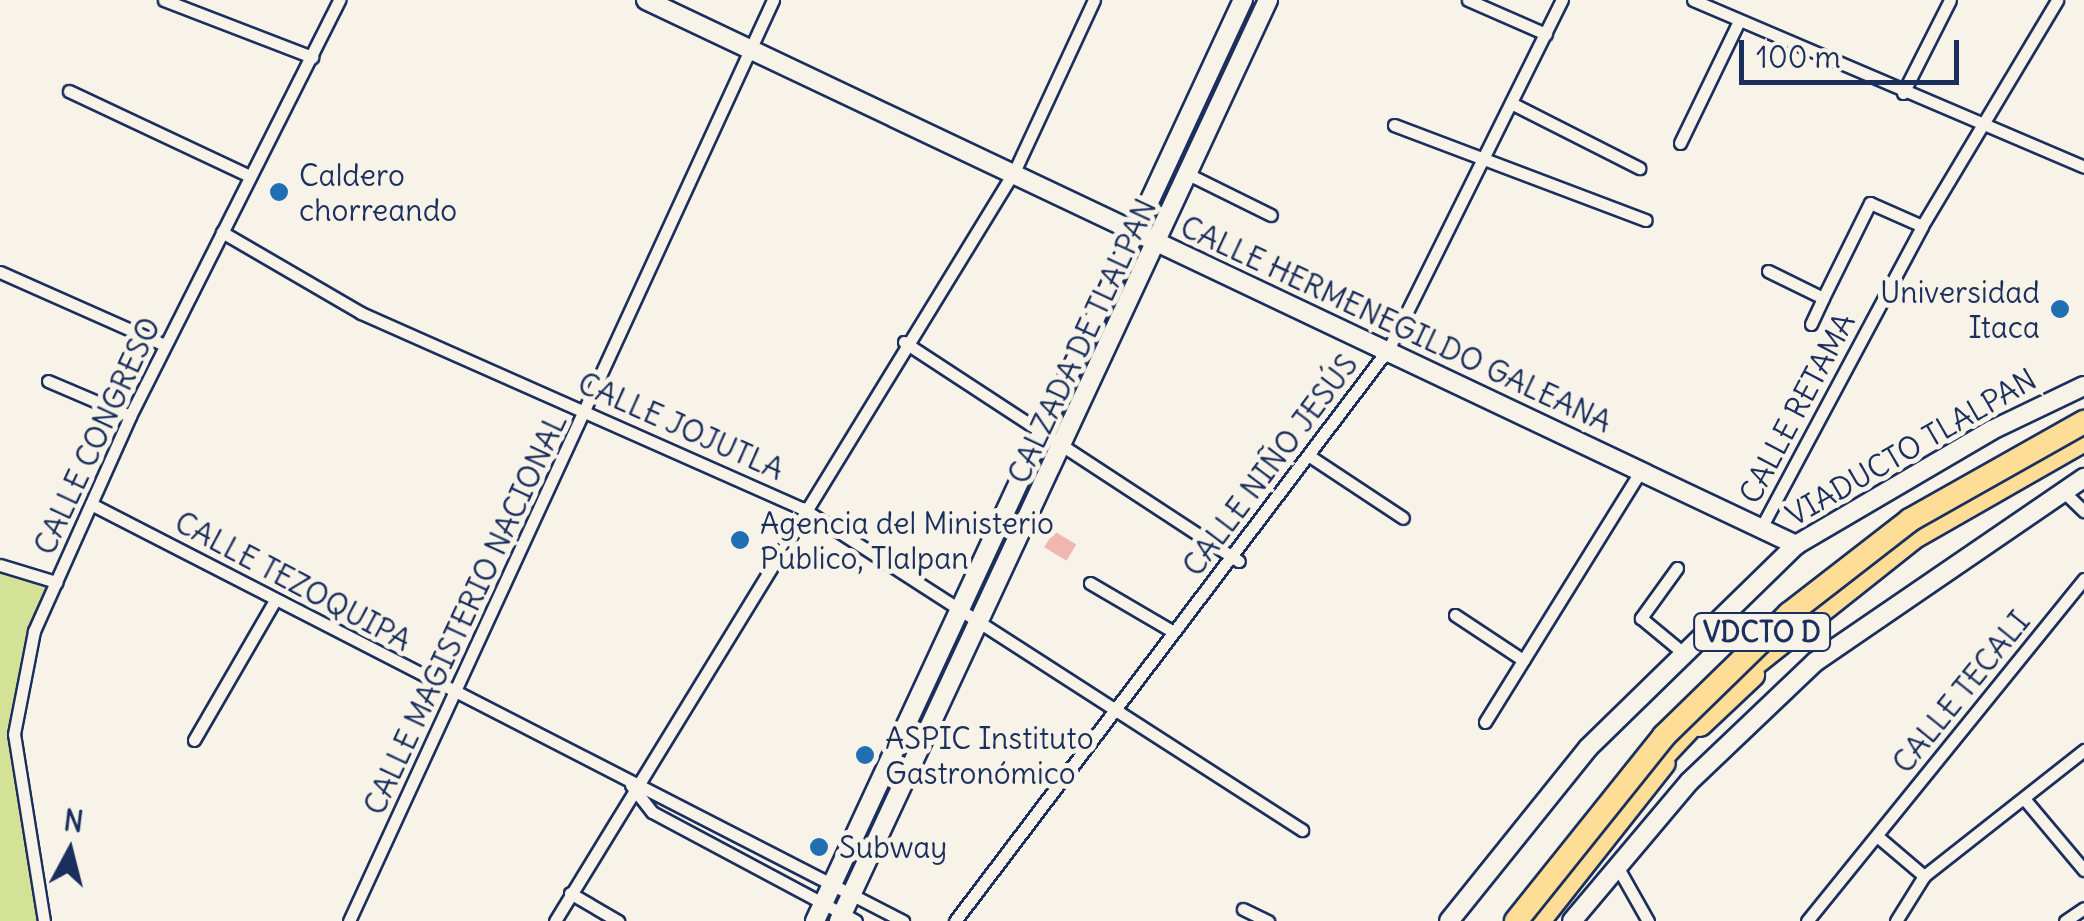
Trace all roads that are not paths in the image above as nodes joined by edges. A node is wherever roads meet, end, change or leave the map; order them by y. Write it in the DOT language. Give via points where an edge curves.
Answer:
graph roads {
  1 [pos="164,0"];
  2 [pos="339,0"];
  3 [pos="646,0"];
  4 [pos="773,0"];
  5 [pos="1094,0"];
  6 [pos="1242,0"];
  7 [pos="1268,0"];
  8 [pos="1468,0"];
  9 [pos="1562,0"];
  10 [pos="1693,0"];
  11 [pos="1950,0"];
  12 [pos="2057,0"];
  13 [pos="1739,20"];
  14 [pos="1546,34"];
  15 [pos="751,49"];
  16 [pos="312,58"];
  17 [pos="68,92"];
  18 [pos="1903,93"];
  19 [pos="1511,103"];
  20 [pos="1394,125"];
  21 [pos="1981,127"];
  22 [pos="1680,143"];
  23 [pos="1483,160"];
  24 [pos="2084,167"];
  25 [pos="1639,168"];
  26 [pos="1015,170"];
  27 [pos="1190,175"];
  28 [pos="250,176"];
  29 [pos="1272,215"];
  30 [pos="1646,220"];
  31 [pos="1922,226"];
  32 [pos="1137,231"];
  33 [pos="222,232"];
  34 [pos="1159,242"];
  35 [pos="1768,271"];
  36 [pos="0,272"];
  37 [pos="1823,298"];
  38 [pos="1810,324"];
  39 [pos="904,342"];
  40 [pos="166,345"];
  41 [pos="1389,348"];
  42 [pos="48,381"];
  43 [pos="2084,386"];
  44 [pos="589,411"];
  45 [pos="130,416"];
  46 [pos="2084,422"];
  47 [pos="1042,433"];
  48 [pos="2084,444"];
  49 [pos="1063,446"];
  50 [pos="1311,458"];
  51 [pos="1640,472"];
  52 [pos="2084,478"];
  53 [pos="2063,491"];
  54 [pos="91,504"];
  55 [pos="802,508"];
  56 [pos="2084,512"];
  57 [pos="1404,518"];
  58 [pos="1761,528"];
  59 [pos="1796,545"];
  60 [pos="1238,561"];
  61 [pos="0,565"];
  62 [pos="1677,568"];
  63 [pos="2084,580"];
  64 [pos="56,582"];
  65 [pos="1090,583"];
  66 [pos="274,602"];
  67 [pos="960,611"];
  68 [pos="1455,615"];
  69 [pos="981,622"];
  70 [pos="1172,632"];
  71 [pos="1682,652"];
  72 [pos="1523,660"];
  73 [pos="454,693"];
  74 [pos="1116,706"];
  75 [pos="1485,722"];
  76 [pos="194,740"];
  77 [pos="2084,750"];
  78 [pos="631,785"];
  79 [pos="2026,802"];
  80 [pos="1302,830"];
  81 [pos="1877,836"];
  82 [pos="1618,868"];
  83 [pos="2084,870"];
  84 [pos="1924,876"];
  85 [pos="835,886"];
  86 [pos="570,894"];
  87 [pos="852,896"];
  88 [pos="825,904"];
  89 [pos="2084,908"];
  90 [pos="1243,909"];
  91 [pos="846,919"];
  92 [pos="44,921"];
  93 [pos="349,921"];
  94 [pos="554,921"];
  95 [pos="618,921"];
  96 [pos="815,921"];
  97 [pos="902,921"];
  98 [pos="955,921"];
  99 [pos="1268,921"];
  100 [pos="1449,921"];
  101 [pos="1508,921"];
  102 [pos="1516,921"];
  103 [pos="1529,921"];
  104 [pos="1539,921"];
  105 [pos="1572,921"];
  106 [pos="1648,921"];
  107 [pos="1808,921"];
  108 [pos="1896,921"];
  109 [pos="2065,921"];
  1 -- 16 [label="street"];
  2 -- 16 [label="street, CALLE CONGRESO"];
  3 -- 15 [label="main road, CALLE HERMENEGILDO GALEANA"];
  4 -- 15 [label="street, CALLE MAGISTERIO NACIONAL"];
  5 -- 26 [label="street"];
  6 -- 32 [label="main road, CALZADA DE TLALPAN"];
  7 -- 27 [label="main road, CALZADA DE TLALPAN"];
  8 -- 14 [label="street"];
  9 -- 14 [label="street, CALLE NIÑO JESÚS"];
  10 -- 13 [label="street"];
  11 -- 18 [label="street"];
  12 -- 21 [label="street, CALLE RETAMA"];
  13 -- 18 [label="street"];
  13 -- 22 [label="street"];
  14 -- 19 [label="street, CALLE NIÑO JESÚS"];
  15 -- 26 [label="main road, CALLE HERMENEGILDO GALEANA"];
  15 -- 44 [label="street, CALLE MAGISTERIO NACIONAL"];
  16 -- 28 [label="street, CALLE CONGRESO"];
  17 -- 28 [label="street"];
  18 -- 21 [label="street"];
  19 -- 23 [label="street, CALLE NIÑO JESÚS"];
  19 -- 25 [label="street"];
  20 -- 23 [label="street"];
  21 -- 24 [label="street"];
  21 -- 31 [label="street, CALLE RETAMA"];
  23 -- 30 [label="street"];
  23 -- 41 [label="street, CALLE NIÑO JESÚS"];
  26 -- 32 [label="main road, CALLE HERMENEGILDO GALEANA"];
  26 -- 39 [label="street"];
  27 -- 29 [label="street"];
  27 -- 34 [label="main road, CALZADA DE TLALPAN"];
  28 -- 33 [label="street, CALLE CONGRESO"];
  31 -- 37 [label="street" via="1870,203"];
  31 -- 58 [label="street, CALLE RETAMA"];
  32 -- 34 [label="main road, CALLE HERMENEGILDO GALEANA"];
  32 -- 47 [label="main road, CALZADA DE TLALPAN"];
  33 -- 40 [label="street, CALLE CONGRESO"];
  33 -- 44 [label="street, CALLE JOJUTLA" via="361,313"];
  34 -- 41 [label="main road, CALLE HERMENEGILDO GALEANA"];
  34 -- 49 [label="main road, CALZADA DE TLALPAN"];
  35 -- 37 [label="street"];
  36 -- 40 [label="street"];
  37 -- 38 [label="street"];
  39 -- 47 [label="street"];
  39 -- 55 [label="street"];
  40 -- 45 [label="street, CALLE CONGRESO"];
  41 -- 50 [label="street, CALLE NIÑO JESÚS"];
  41 -- 51 [label="main road, CALLE HERMENEGILDO GALEANA"];
  42 -- 45 [label="street"];
  43 -- 59 [label="main road, VIADUCTO TLALPAN" via="1992,430"];
  44 -- 55 [label="street, CALLE JOJUTLA"];
  44 -- 73 [label="street, CALLE MAGISTERIO NACIONAL"];
  45 -- 54 [label="street, CALLE CONGRESO"];
  46 -- 101 [label="highway, VIADUCTO TLALPAN / VDCTO D" via="1908,518 1793,602 1661,732"];
  46 -- 102 [label="highway, bridge" via="1938,502 1790,614 1664,736"];
  47 -- 49 [label="street"];
  47 -- 67 [label="main road, CALZADA DE TLALPAN"];
  48 -- 103 [label="highway" via="1913,538 1786,635 1670,747"];
  48 -- 104 [label="highway, VDCTO D" via="1921,541 1816,617 1679,747"];
  49 -- 60 [label="street"];
  49 -- 69 [label="main road, CALZADA DE TLALPAN"];
  50 -- 57 [label="street"];
  50 -- 60 [label="street, CALLE NIÑO JESÚS"];
  51 -- 58 [label="main road, CALLE HERMENEGILDO GALEANA"];
  51 -- 72 [label="street"];
  52 -- 53 [label="main road"];
  53 -- 56 [label="street"];
  53 -- 82 [label="main road" via="1815,662 1690,782"];
  54 -- 64 [label="street, CALLE CONGRESO"];
  54 -- 66 [label="street, CALLE TEZOQUIPA"];
  55 -- 67 [label="street, CALLE JOJUTLA"];
  55 -- 78 [label="street"];
  58 -- 59 [label="main road, CALLE HERMENEGILDO GALEANA"];
  59 -- 71 [label="main road, VIADUCTO TLALPAN"];
  60 -- 70 [label="street, CALLE NIÑO JESÚS"];
  61 -- 64 [label="street"];
  62 -- 71 [label="street" via="1640,618"];
  63 -- 81 [label="street, CALLE TECALI"];
  64 -- 92 [label="street, CALLE CONGRESO" via="20,681 14,734"];
  65 -- 70 [label="street"];
  66 -- 73 [label="street, CALLE TEZOQUIPA"];
  66 -- 76 [label="street"];
  67 -- 69 [label="street, CALLE JOJUTLA"];
  67 -- 85 [label="main road, CALZADA DE TLALPAN"];
  68 -- 72 [label="street"];
  69 -- 74 [label="street, CALLE JOJUTLA"];
  69 -- 87 [label="main road, CALZADA DE TLALPAN"];
  70 -- 74 [label="street, CALLE NIÑO JESÚS"];
  71 -- 100 [label="main road, VIADUCTO TLALPAN" via="1588,748"];
  72 -- 75 [label="street"];
  73 -- 78 [label="street, CALLE TEZOQUIPA"];
  73 -- 93 [label="street, CALLE MAGISTERIO NACIONAL"];
  74 -- 80 [label="street, CALLE JOJUTLA"];
  74 -- 98 [label="street, CALLE NIÑO JESÚS"];
  77 -- 79 [label="street"];
  78 -- 85 [label="street, CALLE TEZOQUIPA"];
  78 -- 86 [label="street"];
  78 -- 88 [label="street, CALLE TEZOQUIPA" via="652,812"];
  79 -- 83 [label="street"];
  79 -- 84 [label="street"];
  81 -- 84 [label="street"];
  81 -- 107 [label="street, CALLE TECALI"];
  82 -- 105 [label="main road"];
  82 -- 106 [label="street"];
  84 -- 108 [label="street"];
  85 -- 87 [label="street, CALLE TEZOQUIPA"];
  85 -- 88 [label="main road, CALZADA DE TLALPAN"];
  86 -- 94 [label="street"];
  86 -- 95 [label="street"];
  87 -- 91 [label="main road, CALZADA DE TLALPAN"];
  87 -- 97 [label="street, CALLE TEZOQUIPA"];
  88 -- 91 [label="street, CALLE TEZOQUIPA"];
  88 -- 96 [label="main road, CALZADA DE TLALPAN"];
  89 -- 109 [label="street"];
  90 -- 99 [label="street"];
}
